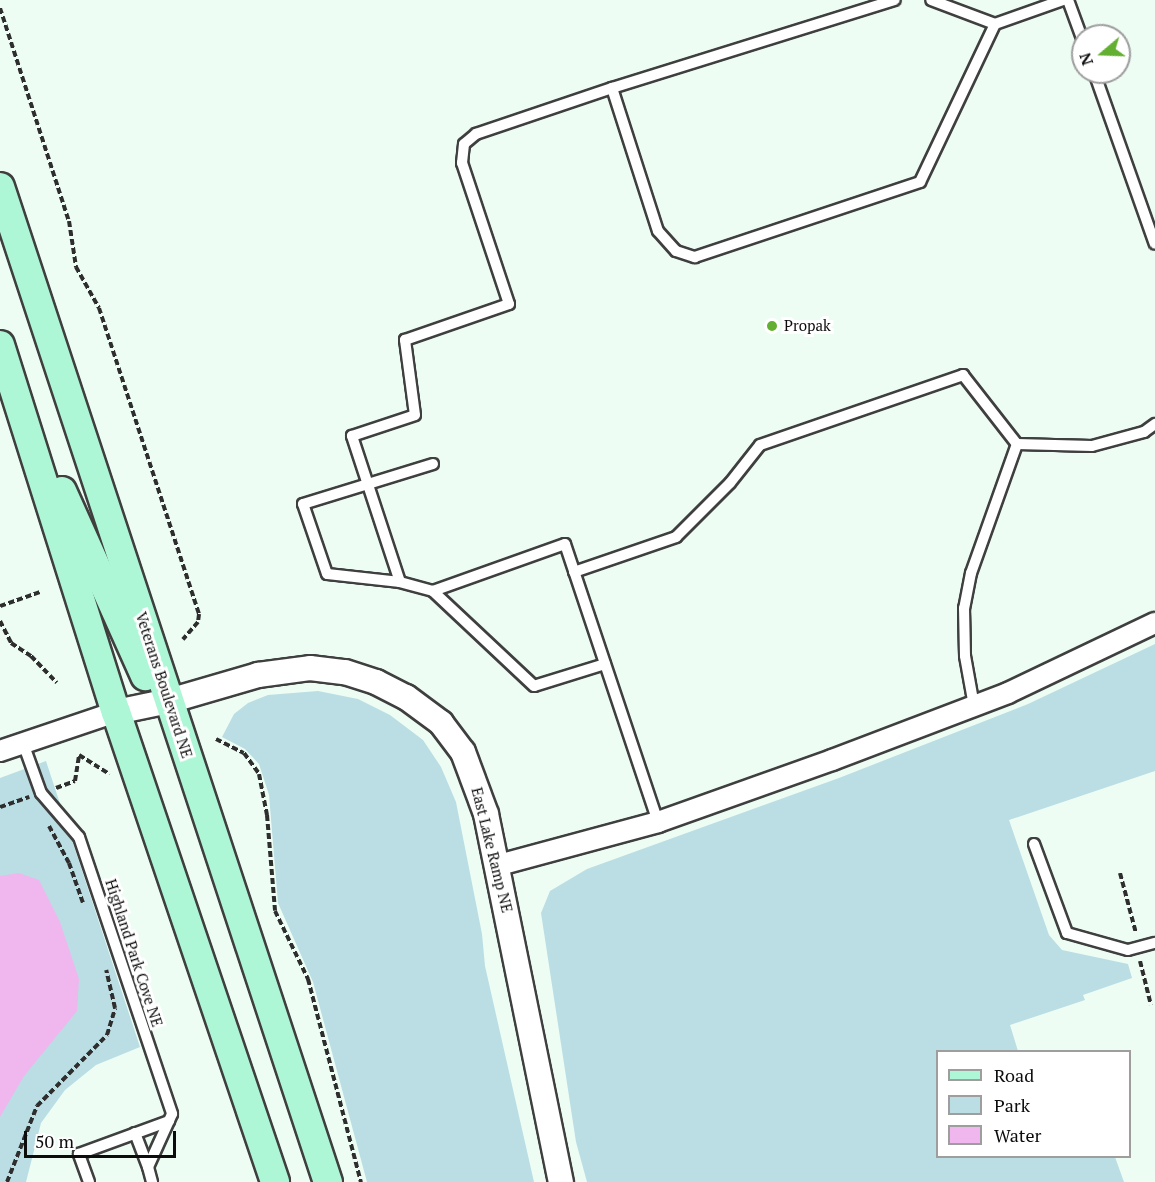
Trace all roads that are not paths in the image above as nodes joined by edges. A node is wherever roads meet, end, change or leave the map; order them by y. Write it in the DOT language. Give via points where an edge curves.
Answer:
graph roads {
  1 [pos="895,0"];
  2 [pos="931,0"];
  3 [pos="1063,0"];
  4 [pos="1068,0"];
  5 [pos="995,24"];
  6 [pos="1077,24"];
  7 [pos="1098,84"];
  8 [pos="612,88"];
  9 [pos="0,187"];
  10 [pos="1155,244"];
  11 [pos="0,345"];
  12 [pos="10,378"];
  13 [pos="1155,424"];
  14 [pos="1017,444"];
  15 [pos="433,464"];
  16 [pos="369,484"];
  17 [pos="574,572"];
  18 [pos="400,582"];
  19 [pos="433,591"];
  20 [pos="1155,623"];
  21 [pos="604,664"];
  22 [pos="169,701"];
  23 [pos="974,706"];
  24 [pos="116,712"];
  25 [pos="23,743"];
  26 [pos="0,751"];
  27 [pos="658,822"];
  28 [pos="1034,844"];
  29 [pos="499,865"];
  30 [pos="1155,943"];
  31 [pos="169,1121"];
  32 [pos="135,1133"];
  33 [pos="147,1167"];
  34 [pos="89,1182"];
  35 [pos="152,1182"];
  36 [pos="275,1182"];
  37 [pos="328,1182"];
  38 [pos="561,1182"];
  1 -- 8 [label="lane"];
  2 -- 5 [label="lane"];
  3 -- 5 [label="lane"];
  4 -- 6 [label="lane"];
  5 -- 8 [label="lane" via="920,182 695,257 676,251 658,231"];
  7 -- 10 [label="lane"];
  8 -- 16 [label="lane" via="476,134 464,144 462,162 509,304 405,340 415,415 352,436"];
  9 -- 22 [label="main road, Veterans Boulevard NE"];
  11 -- 12 [label="main road"];
  12 -- 22 [label="main road" via="146,678"];
  12 -- 24 [label="main road"];
  13 -- 14 [label="lane" via="1144,432 1092,446"];
  14 -- 17 [label="lane" via="963,375 760,445 730,483 676,537"];
  14 -- 23 [label="lane" via="971,573 963,608 965,656"];
  15 -- 16 [label="lane"];
  16 -- 18 [label="lane"];
  16 -- 18 [label="lane" via="303,504 327,573"];
  17 -- 19 [label="lane" via="564,544"];
  17 -- 21 [label="lane"];
  18 -- 19 [label="lane"];
  19 -- 21 [label="lane" via="534,686"];
  20 -- 23 [label="street" via="1096,654"];
  21 -- 27 [label="lane"];
  22 -- 24 [label="street, East Lake Ramp NE"];
  22 -- 29 [label="street, East Lake Ramp NE" via="258,675 310,668 345,672 396,692 441,723 463,752 476,781"];
  22 -- 37 [label="main road, Veterans Boulevard NE"];
  23 -- 27 [label="street"];
  24 -- 25 [label="street"];
  24 -- 36 [label="main road"];
  25 -- 26 [label="street"];
  25 -- 31 [label="lane, Highland Park Cove NE" via="41,793 79,837 172,1114"];
  27 -- 29 [label="street"];
  28 -- 30 [label="lane" via="1067,933 1128,950"];
  29 -- 38 [label="street, East Lake Ramp NE"];
  31 -- 32 [label="lane"];
  31 -- 33 [label="lane"];
  32 -- 33 [label="lane"];
  32 -- 34 [label="lane" via="79,1154"];
  33 -- 35 [label="lane"];
}
